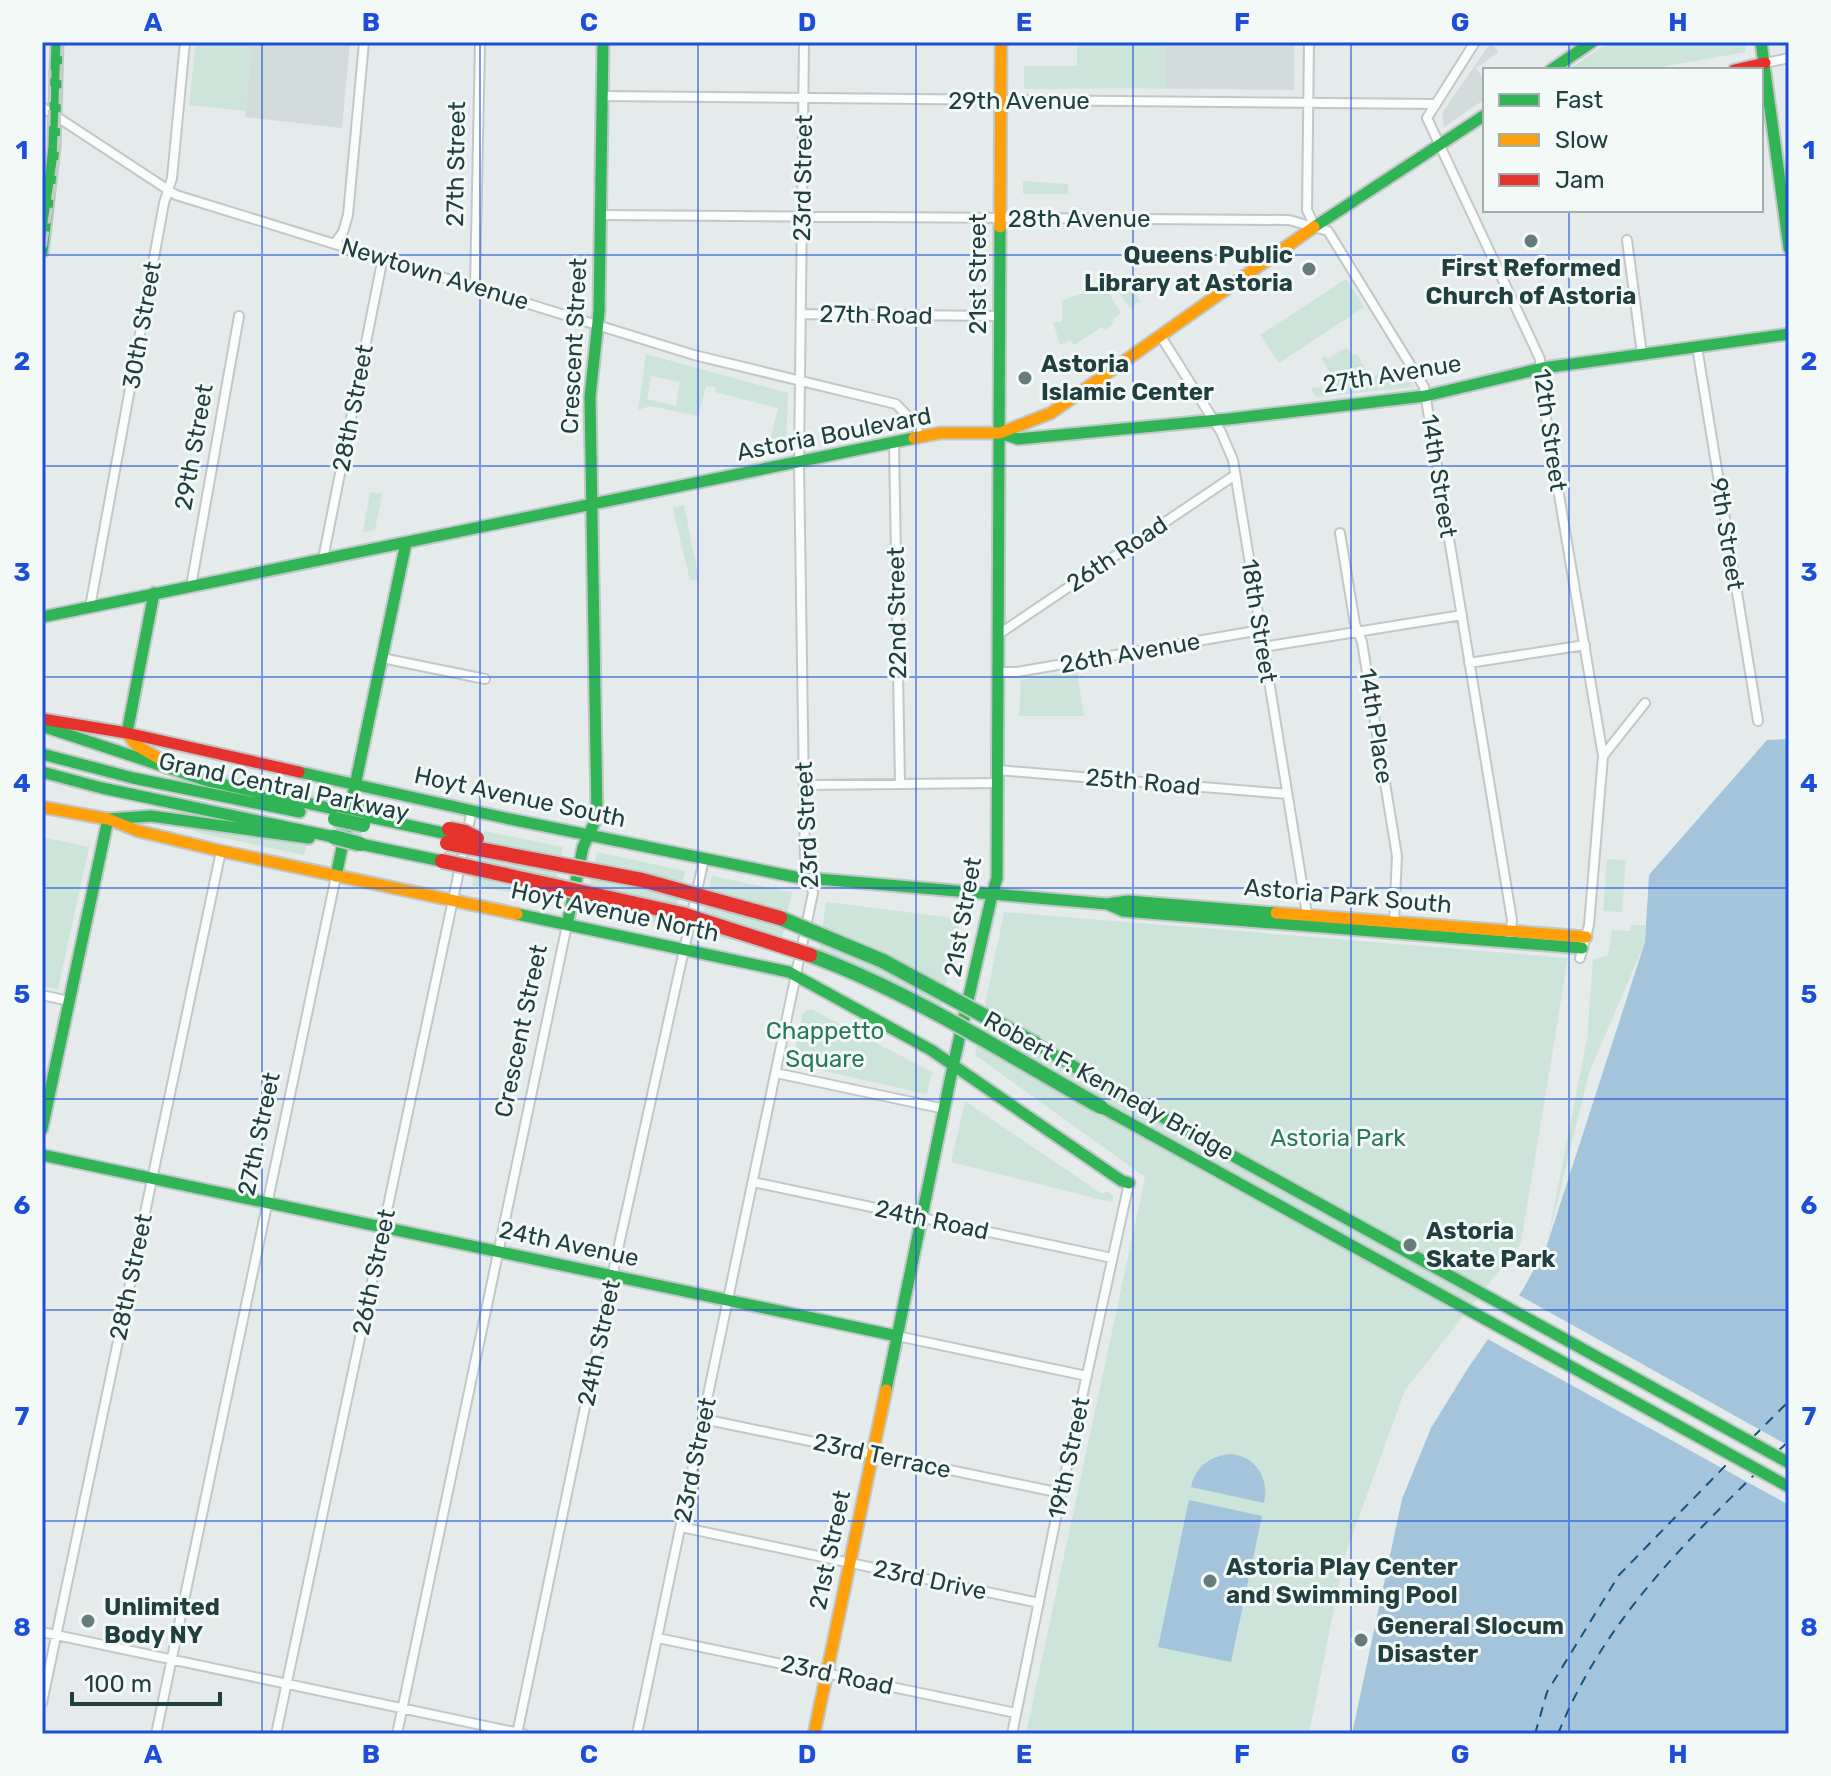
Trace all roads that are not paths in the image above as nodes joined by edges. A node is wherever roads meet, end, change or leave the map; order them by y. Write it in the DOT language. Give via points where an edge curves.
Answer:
graph roads {
  1 [pos="57,42"];
  2 [pos="185,42"];
  3 [pos="364,42"];
  4 [pos="480,42"];
  5 [pos="603,42"];
  6 [pos="804,42"];
  7 [pos="1001,42"];
  8 [pos="1309,42"];
  9 [pos="1475,42"];
  10 [pos="1592,42"];
  11 [pos="1761,42"];
  12 [pos="1789,58"];
  13 [pos="1765,63"];
  14 [pos="1554,68"];
  15 [pos="1743,68"];
  16 [pos="602,96"];
  17 [pos="805,100"];
  18 [pos="1001,100"];
  19 [pos="1308,103"];
  20 [pos="1436,104"];
  21 [pos="42,107"];
  22 [pos="1483,116"];
  23 [pos="57,117"];
  24 [pos="1439,143"];
  25 [pos="168,189"];
  26 [pos="46,208"];
  27 [pos="602,215"];
  28 [pos="802,217"];
  29 [pos="1000,219"];
  30 [pos="1315,227"];
  31 [pos="1627,240"];
  32 [pos="335,243"];
  33 [pos="1789,248"];
  34 [pos="42,252"];
  35 [pos="383,257"];
  36 [pos="475,287"];
  37 [pos="801,314"];
  38 [pos="239,316"];
  39 [pos="999,316"];
  40 [pos="598,325"];
  41 [pos="1789,334"];
  42 [pos="1160,335"];
  43 [pos="1697,347"];
  44 [pos="1642,354"];
  45 [pos="1540,368"];
  46 [pos="800,381"];
  47 [pos="1425,396"];
  48 [pos="1213,420"];
  49 [pos="1000,433"];
  50 [pos="919,438"];
  51 [pos="894,443"];
  52 [pos="799,462"];
  53 [pos="1235,475"];
  54 [pos="594,506"];
  55 [pos="1340,533"];
  56 [pos="406,543"];
  57 [pos="323,559"];
  58 [pos="191,586"];
  59 [pos="154,593"];
  60 [pos="90,607"];
  61 [pos="1462,615"];
  62 [pos="42,617"];
  63 [pos="1261,630"];
  64 [pos="1359,632"];
  65 [pos="999,634"];
  66 [pos="1585,645"];
  67 [pos="1263,647"];
  68 [pos="382,658"];
  69 [pos="1469,663"];
  70 [pos="999,672"];
  71 [pos="485,679"];
  72 [pos="1645,703"];
  73 [pos="42,719"];
  74 [pos="1758,721"];
  75 [pos="42,726"];
  76 [pos="127,733"];
  77 [pos="42,754"];
  78 [pos="1603,756"];
  79 [pos="42,772"];
  80 [pos="998,776"];
  81 [pos="356,784"];
  82 [pos="900,784"];
  83 [pos="804,785"];
  84 [pos="1287,794"];
  85 [pos="42,807"];
  86 [pos="472,810"];
  87 [pos="337,811"];
  88 [pos="108,819"];
  89 [pos="590,833"];
  90 [pos="448,836"];
  91 [pos="334,839"];
  92 [pos="360,844"];
  93 [pos="221,851"];
  94 [pos="518,856"];
  95 [pos="704,859"];
  96 [pos="336,876"];
  97 [pos="809,878"];
  98 [pos="992,895"];
  99 [pos="452,900"];
  100 [pos="1308,920"];
  101 [pos="1394,922"];
  102 [pos="567,925"];
  103 [pos="1510,937"];
  104 [pos="1583,948"];
  105 [pos="683,949"];
  106 [pos="797,975"];
  107 [pos="42,995"];
  108 [pos="69,1001"];
  109 [pos="953,1066"];
  110 [pos="776,1073"];
  111 [pos="945,1109"];
  112 [pos="42,1129"];
  113 [pos="42,1155"];
  114 [pos="152,1178"];
  115 [pos="753,1182"];
  116 [pos="1129,1183"];
  117 [pos="267,1203"];
  118 [pos="923,1218"];
  119 [pos="383,1227"];
  120 [pos="498,1251"];
  121 [pos="1112,1258"];
  122 [pos="613,1275"];
  123 [pos="728,1300"];
  124 [pos="897,1336"];
  125 [pos="1087,1376"];
  126 [pos="703,1419"];
  127 [pos="872,1454"];
  128 [pos="1789,1463"];
  129 [pos="1789,1487"];
  130 [pos="1061,1493"];
  131 [pos="681,1527"];
  132 [pos="849,1562"];
  133 [pos="1039,1603"];
  134 [pos="42,1632"];
  135 [pos="56,1635"];
  136 [pos="658,1638"];
  137 [pos="172,1660"];
  138 [pos="827,1673"];
  139 [pos="287,1684"];
  140 [pos="42,1703"];
  141 [pos="402,1708"];
  142 [pos="1016,1713"];
  143 [pos="156,1734"];
  144 [pos="276,1734"];
  145 [pos="397,1734"];
  146 [pos="519,1734"];
  147 [pos="637,1734"];
  148 [pos="814,1734"];
  149 [pos="1012,1734"];
  1 -- 23 [label="main road"];
  2 -- 25 [label="street, 30th Street"];
  3 -- 32 [label="street" via="348,215"];
  4 -- 36 [label="street, 27th Street"];
  5 -- 16 [label="main road, Crescent Street"];
  6 -- 17 [label="street, 23rd Street"];
  7 -- 18 [label="main road, 21st Street"];
  8 -- 19 [label="street"];
  9 -- 20 [label="street"];
  10 -- 14 [label="main road"];
  11 -- 13 [label="main road"];
  12 -- 13 [label="street"];
  13 -- 15 [label="main road"];
  13 -- 33 [label="main road"];
  16 -- 17 [label="street, 29th Avenue"];
  16 -- 27 [label="main road, Crescent Street"];
  17 -- 18 [label="street, 29th Avenue"];
  17 -- 28 [label="street, 23rd Street"];
  18 -- 19 [label="street, 29th Avenue"];
  18 -- 29 [label="main road, 21st Street"];
  19 -- 20 [label="street, 29th Avenue"];
  19 -- 30 [label="street" via="1307,210"];
  20 -- 24 [label="street, 12th Street" via="1427,118"];
  21 -- 23 [label="street, Newtown Avenue"];
  22 -- 24 [label="main road, Astoria Boulevard"];
  23 -- 25 [label="street, Newtown Avenue"];
  23 -- 26 [label="main road"];
  24 -- 30 [label="main road, Astoria Boulevard"];
  24 -- 45 [label="street, 12th Street"];
  25 -- 32 [label="street, Newtown Avenue"];
  25 -- 60 [label="street, 30th Street"];
  26 -- 34 [label="main road"];
  27 -- 28 [label="street, 28th Avenue"];
  27 -- 40 [label="main road, Crescent Street"];
  28 -- 29 [label="street, 28th Avenue"];
  28 -- 37 [label="street, 23rd Street"];
  29 -- 30 [label="street, 28th Avenue" via="1289,220"];
  29 -- 39 [label="main road, 21st Street"];
  30 -- 42 [label="main road, Astoria Boulevard"];
  30 -- 47 [label="street, 14th Street" via="1328,231 1423,384"];
  31 -- 44 [label="street"];
  32 -- 35 [label="street, Newtown Avenue"];
  35 -- 36 [label="street, Newtown Avenue"];
  35 -- 57 [label="street, 28th Street"];
  36 -- 40 [label="street, Newtown Avenue"];
  37 -- 39 [label="street, 27th Road"];
  37 -- 46 [label="street, 23rd Street"];
  38 -- 58 [label="street, 29th Street"];
  39 -- 49 [label="main road, 21st Street"];
  40 -- 46 [label="street, Newtown Avenue"];
  40 -- 54 [label="main road, Crescent Street" via="590,397"];
  41 -- 43 [label="main road, 27th Avenue"];
  42 -- 48 [label="street, 18th Street"];
  42 -- 49 [label="main road, Astoria Boulevard" via="1051,413"];
  43 -- 44 [label="main road, 27th Avenue"];
  43 -- 74 [label="street, 9th Street"];
  44 -- 45 [label="main road, 27th Avenue"];
  45 -- 47 [label="main road, 27th Avenue"];
  45 -- 66 [label="street, 12th Street"];
  46 -- 50 [label="street, Newtown Avenue" via="896,404 917,426"];
  46 -- 52 [label="street, 23rd Street"];
  47 -- 48 [label="main road, 27th Avenue"];
  47 -- 61 [label="street, 14th Street"];
  48 -- 49 [label="main road, 27th Avenue" via="1018,439"];
  48 -- 53 [label="street, 18th Street"];
  49 -- 50 [label="main road, Astoria Boulevard"];
  49 -- 65 [label="main road, 21st Street"];
  50 -- 51 [label="main road, Astoria Boulevard"];
  51 -- 52 [label="main road, Astoria Boulevard"];
  51 -- 82 [label="street, 22nd Street"];
  52 -- 54 [label="main road, Astoria Boulevard"];
  52 -- 83 [label="street, 23rd Street"];
  53 -- 63 [label="street, 18th Street"];
  53 -- 65 [label="street, 26th Road"];
  54 -- 56 [label="main road, Astoria Boulevard"];
  54 -- 89 [label="main road, Crescent Street" via="597,817"];
  55 -- 64 [label="street, 14th Place"];
  56 -- 57 [label="main road, Astoria Boulevard"];
  56 -- 68 [label="main road, 27th Street"];
  57 -- 58 [label="main road, Astoria Boulevard"];
  58 -- 59 [label="main road, Astoria Boulevard"];
  59 -- 60 [label="main road, Astoria Boulevard"];
  59 -- 76 [label="main road"];
  60 -- 62 [label="main road, Astoria Boulevard"];
  61 -- 64 [label="street"];
  61 -- 69 [label="street, 14th Street"];
  63 -- 67 [label="street, 18th Street"];
  63 -- 70 [label="street, 26th Avenue"];
  64 -- 67 [label="street"];
  64 -- 101 [label="street, 14th Place" via="1397,856"];
  65 -- 70 [label="main road, 21st Street"];
  66 -- 69 [label="street"];
  66 -- 78 [label="street, 12th Street"];
  67 -- 84 [label="street, 18th Street"];
  68 -- 71 [label="street"];
  68 -- 81 [label="main road, 27th Street"];
  69 -- 103 [label="street, 14th Street" via="1512,922"];
  70 -- 80 [label="main road, 21st Street"];
  72 -- 78 [label="street"];
  73 -- 76 [label="main road, Hoyt Avenue South"];
  75 -- 87 [label="main road" via="198,779"];
  76 -- 81 [label="main road, Hoyt Avenue South"];
  76 -- 87 [label="main road" via="142,750 186,769"];
  77 -- 87 [label="main road, Grand Central Parkway" via="120,775"];
  78 -- 104 [label="street, 12th Street"];
  79 -- 91 [label="main road, Grand Central Parkway"];
  80 -- 82 [label="street, 25th Road"];
  80 -- 84 [label="street, 25th Road"];
  80 -- 98 [label="main road, 21st Street" via="997,878"];
  81 -- 86 [label="main road, Hoyt Avenue South"];
  81 -- 96 [label="main road, 27th Street"];
  82 -- 83 [label="street, 25th Road"];
  83 -- 97 [label="street, 23rd Street"];
  84 -- 100 [label="street, 18th Street"];
  85 -- 88 [label="main road, Hoyt Avenue North"];
  86 -- 89 [label="main road, Hoyt Avenue South"];
  86 -- 99 [label="street, 26th Street"];
  87 -- 90 [label="main road, Grand Central Parkway, bridge"];
  88 -- 91 [label="main road" via="151,816"];
  88 -- 93 [label="main road, Hoyt Avenue North"];
  88 -- 108 [label="main road"];
  89 -- 95 [label="main road, Hoyt Avenue South"];
  89 -- 102 [label="main road, Crescent Street"];
  90 -- 94 [label="main road, Grand Central Parkway, bridge"];
  90 -- 94 [label="main road, bridge" via="465,832"];
  91 -- 92 [label="main road, Grand Central Parkway, bridge"];
  92 -- 129 [label="main road, Robert F. Kennedy Bridge, bridge" via="694,916 859,976"];
  93 -- 96 [label="main road, Hoyt Avenue North"];
  93 -- 114 [label="street, 28th Street"];
  94 -- 128 [label="main road, Robert F. Kennedy Bridge, bridge" via="706,895 798,925 875,958"];
  95 -- 97 [label="main road, Hoyt Avenue South"];
  95 -- 105 [label="street, 24th Street"];
  96 -- 99 [label="main road, Hoyt Avenue North"];
  96 -- 117 [label="street, 27th Street"];
  97 -- 98 [label="main road, Hoyt Avenue South"];
  97 -- 106 [label="street, 23rd Street" via="813,893"];
  98 -- 100 [label="main road, Astoria Park South" via="1128,901"];
  98 -- 109 [label="main road, 21st Street"];
  99 -- 102 [label="main road, Hoyt Avenue North"];
  99 -- 119 [label="street, 26th Street"];
  100 -- 101 [label="main road, Astoria Park South"];
  100 -- 103 [label="main road, Astoria Park South"];
  101 -- 103 [label="main road, Astoria Park South"];
  102 -- 105 [label="main road, Hoyt Avenue North"];
  102 -- 120 [label="street, Crescent Street"];
  103 -- 104 [label="main road, Astoria Park South"];
  105 -- 106 [label="main road, Hoyt Avenue North"];
  105 -- 122 [label="street, 24th Street"];
  106 -- 109 [label="main road, Hoyt Avenue North"];
  106 -- 110 [label="street, 23rd Street"];
  107 -- 108 [label="street"];
  108 -- 112 [label="main road"];
  109 -- 111 [label="main road, 21st Street"];
  109 -- 116 [label="main road, Hoyt Avenue North"];
  110 -- 111 [label="street"];
  110 -- 115 [label="street, 23rd Street"];
  111 -- 118 [label="main road, 21st Street"];
  113 -- 114 [label="main road, 24th Avenue"];
  114 -- 117 [label="main road, 24th Avenue"];
  114 -- 135 [label="street, 28th Street"];
  115 -- 118 [label="street, 24th Road"];
  115 -- 123 [label="street, 23rd Street"];
  116 -- 121 [label="street, 19th Street"];
  117 -- 119 [label="main road, 24th Avenue"];
  117 -- 137 [label="street, 27th Street"];
  118 -- 121 [label="street, 24th Road"];
  118 -- 124 [label="main road, 21st Street"];
  119 -- 120 [label="main road, 24th Avenue"];
  119 -- 139 [label="street, 26th Street"];
  120 -- 122 [label="main road, 24th Avenue"];
  120 -- 141 [label="street, Crescent Street"];
  121 -- 125 [label="street, 19th Street"];
  122 -- 123 [label="main road, 24th Avenue"];
  122 -- 146 [label="street, 24th Street"];
  123 -- 124 [label="main road, 24th Avenue"];
  123 -- 126 [label="street, 23rd Street"];
  124 -- 125 [label="street, 24th Avenue"];
  124 -- 127 [label="main road, 21st Street"];
  125 -- 130 [label="street, 19th Street"];
  126 -- 127 [label="street, 23rd Terrace"];
  126 -- 131 [label="street, 23rd Street"];
  127 -- 130 [label="street, 23rd Terrace"];
  127 -- 132 [label="main road, 21st Street"];
  130 -- 133 [label="street, 19th Street"];
  131 -- 132 [label="street, 23rd Drive"];
  131 -- 136 [label="street, 23rd Street"];
  132 -- 133 [label="street, 23rd Drive"];
  132 -- 138 [label="main road, 21st Street"];
  133 -- 142 [label="street, 19th Street"];
  134 -- 135 [label="street"];
  135 -- 137 [label="street"];
  135 -- 140 [label="street, 28th Street"];
  136 -- 138 [label="street, 23rd Road"];
  136 -- 147 [label="street, 23rd Street"];
  137 -- 139 [label="street"];
  137 -- 143 [label="street, 27th Street"];
  138 -- 142 [label="street, 23rd Road"];
  138 -- 148 [label="main road, 21st Street"];
  139 -- 141 [label="street"];
  139 -- 144 [label="street, 26th Street"];
  141 -- 145 [label="street, Crescent Street"];
  141 -- 146 [label="street"];
  142 -- 149 [label="street, 19th Street"];
}
